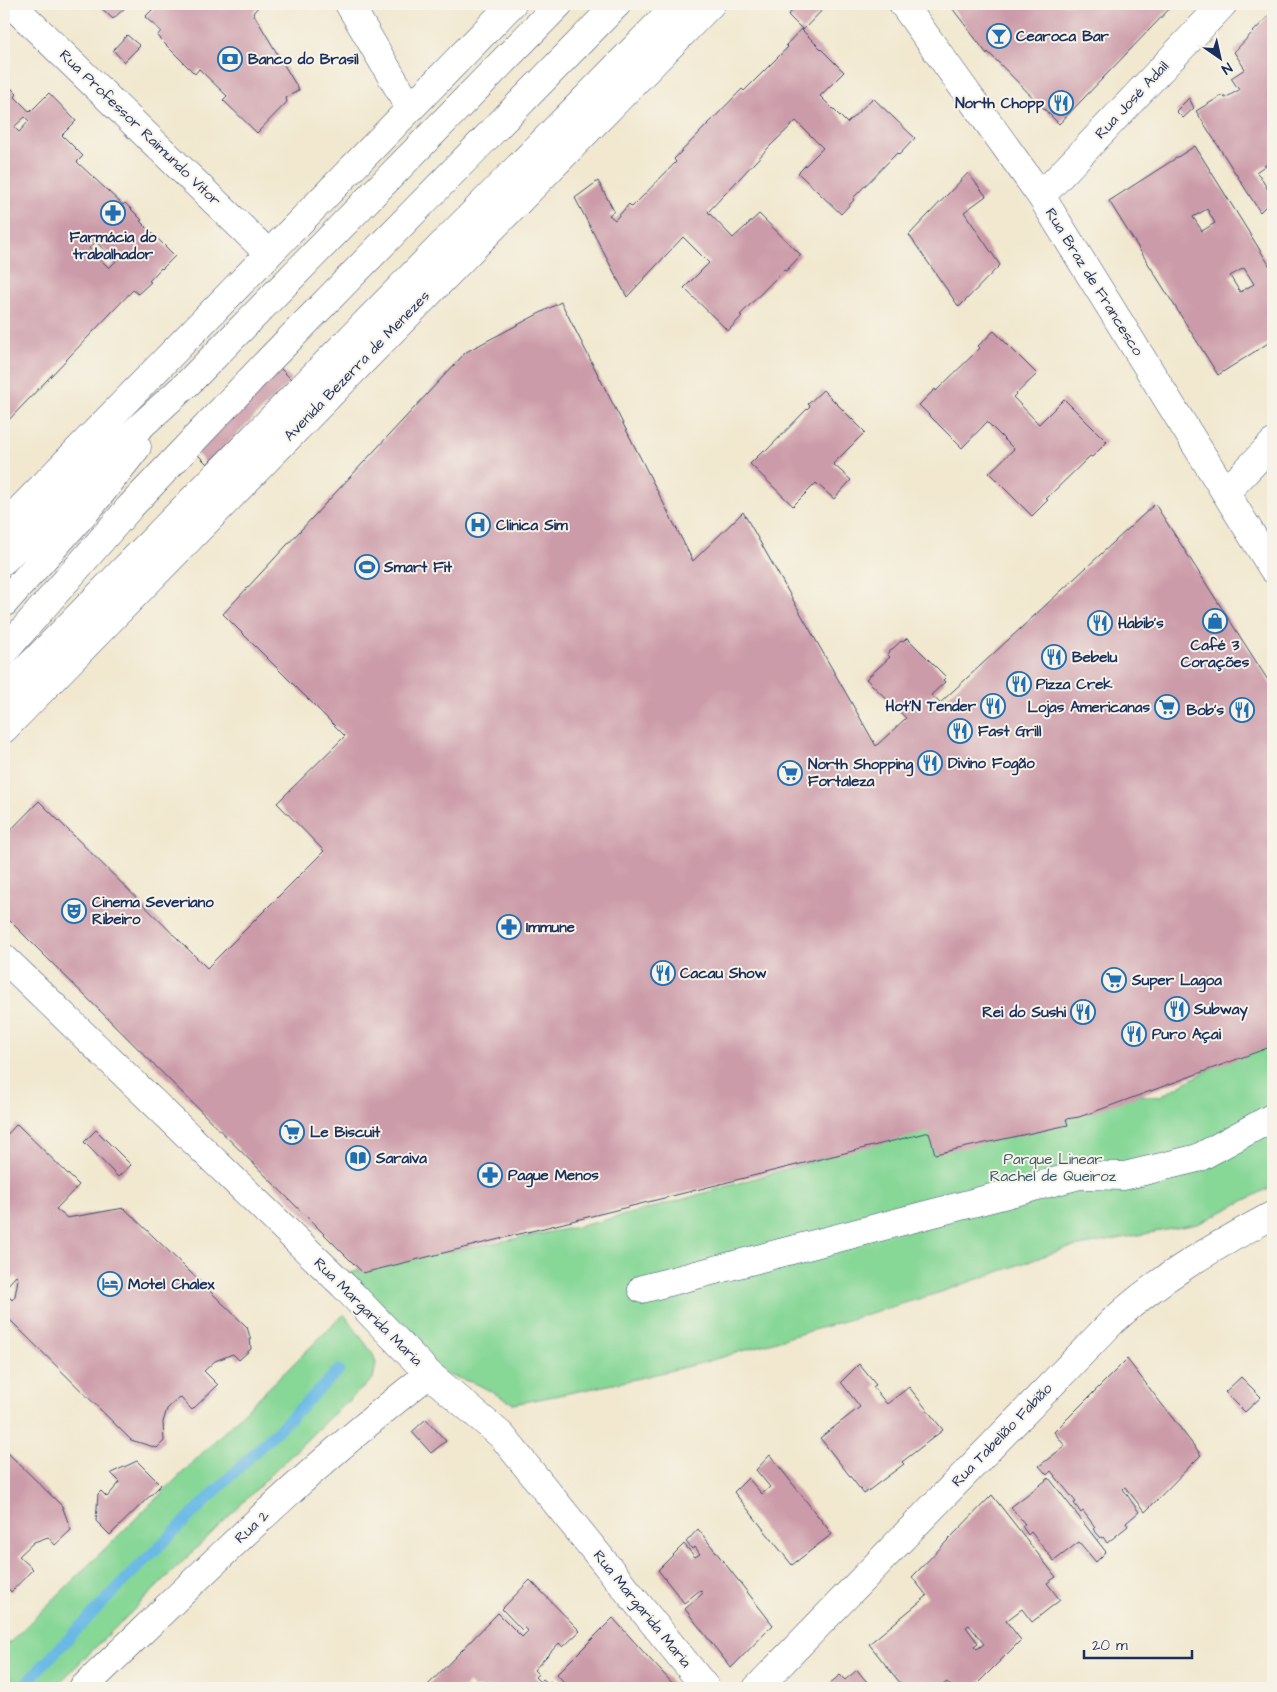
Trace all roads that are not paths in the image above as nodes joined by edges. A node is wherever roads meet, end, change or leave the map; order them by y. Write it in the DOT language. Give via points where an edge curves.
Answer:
graph roads {
  1 [pos="11,4"];
  2 [pos="349,4"];
  3 [pos="512,4"];
  4 [pos="559,4"];
  5 [pos="617,4"];
  6 [pos="678,4"];
  7 [pos="711,4"];
  8 [pos="903,4"];
  9 [pos="1223,4"];
  10 [pos="410,108"];
  11 [pos="1040,196"];
  12 [pos="268,252"];
  13 [pos="188,383"];
  14 [pos="1273,443"];
  15 [pos="1226,492"];
  16 [pos="4,526"];
  17 [pos="4,560"];
  18 [pos="1273,569"];
  19 [pos="4,603"];
  20 [pos="4,652"];
  21 [pos="4,692"];
  22 [pos="4,729"];
  23 [pos="4,958"];
  24 [pos="1273,1118"];
  25 [pos="1273,1215"];
  26 [pos="642,1289"];
  27 [pos="429,1374"];
  28 [pos="83,1688"];
  29 [pos="706,1688"];
  30 [pos="757,1688"];
  1 -- 12 [label="street, Rua Professor Raimundo Vitor"];
  2 -- 10 [label="street"];
  3 -- 10 [label="street"];
  4 -- 13 [label="street"];
  5 -- 20 [label="street" via="131,506"];
  6 -- 21 [label="street, Avenida Bezerra de Menezes"];
  7 -- 22 [label="street, Avenida Bezerra de Menezes"];
  8 -- 11 [label="street, Rua Braz de Francesco"];
  9 -- 11 [label="street, Rua José Adail"];
  10 -- 12 [label="street"];
  11 -- 15 [label="street, Rua Braz de Francesco"];
  12 -- 16 [label="street"];
  13 -- 17 [label="street" via="78,483"];
  13 -- 19 [label="street" via="94,502"];
  14 -- 15 [label="street"];
  15 -- 18 [label="street, Rua Braz de Francesco"];
  23 -- 27 [label="street, Rua Margarida Maria" via="343,1285"];
  24 -- 26 [label="street" via="1198,1158 1124,1176 1080,1175"];
  25 -- 30 [label="street, Rua Tabelião Fabião" via="1221,1243 1140,1296"];
  27 -- 28 [label="street, Rua 2" via="273,1507"];
  27 -- 29 [label="street, Rua Margarida Maria" via="502,1436"];
}
